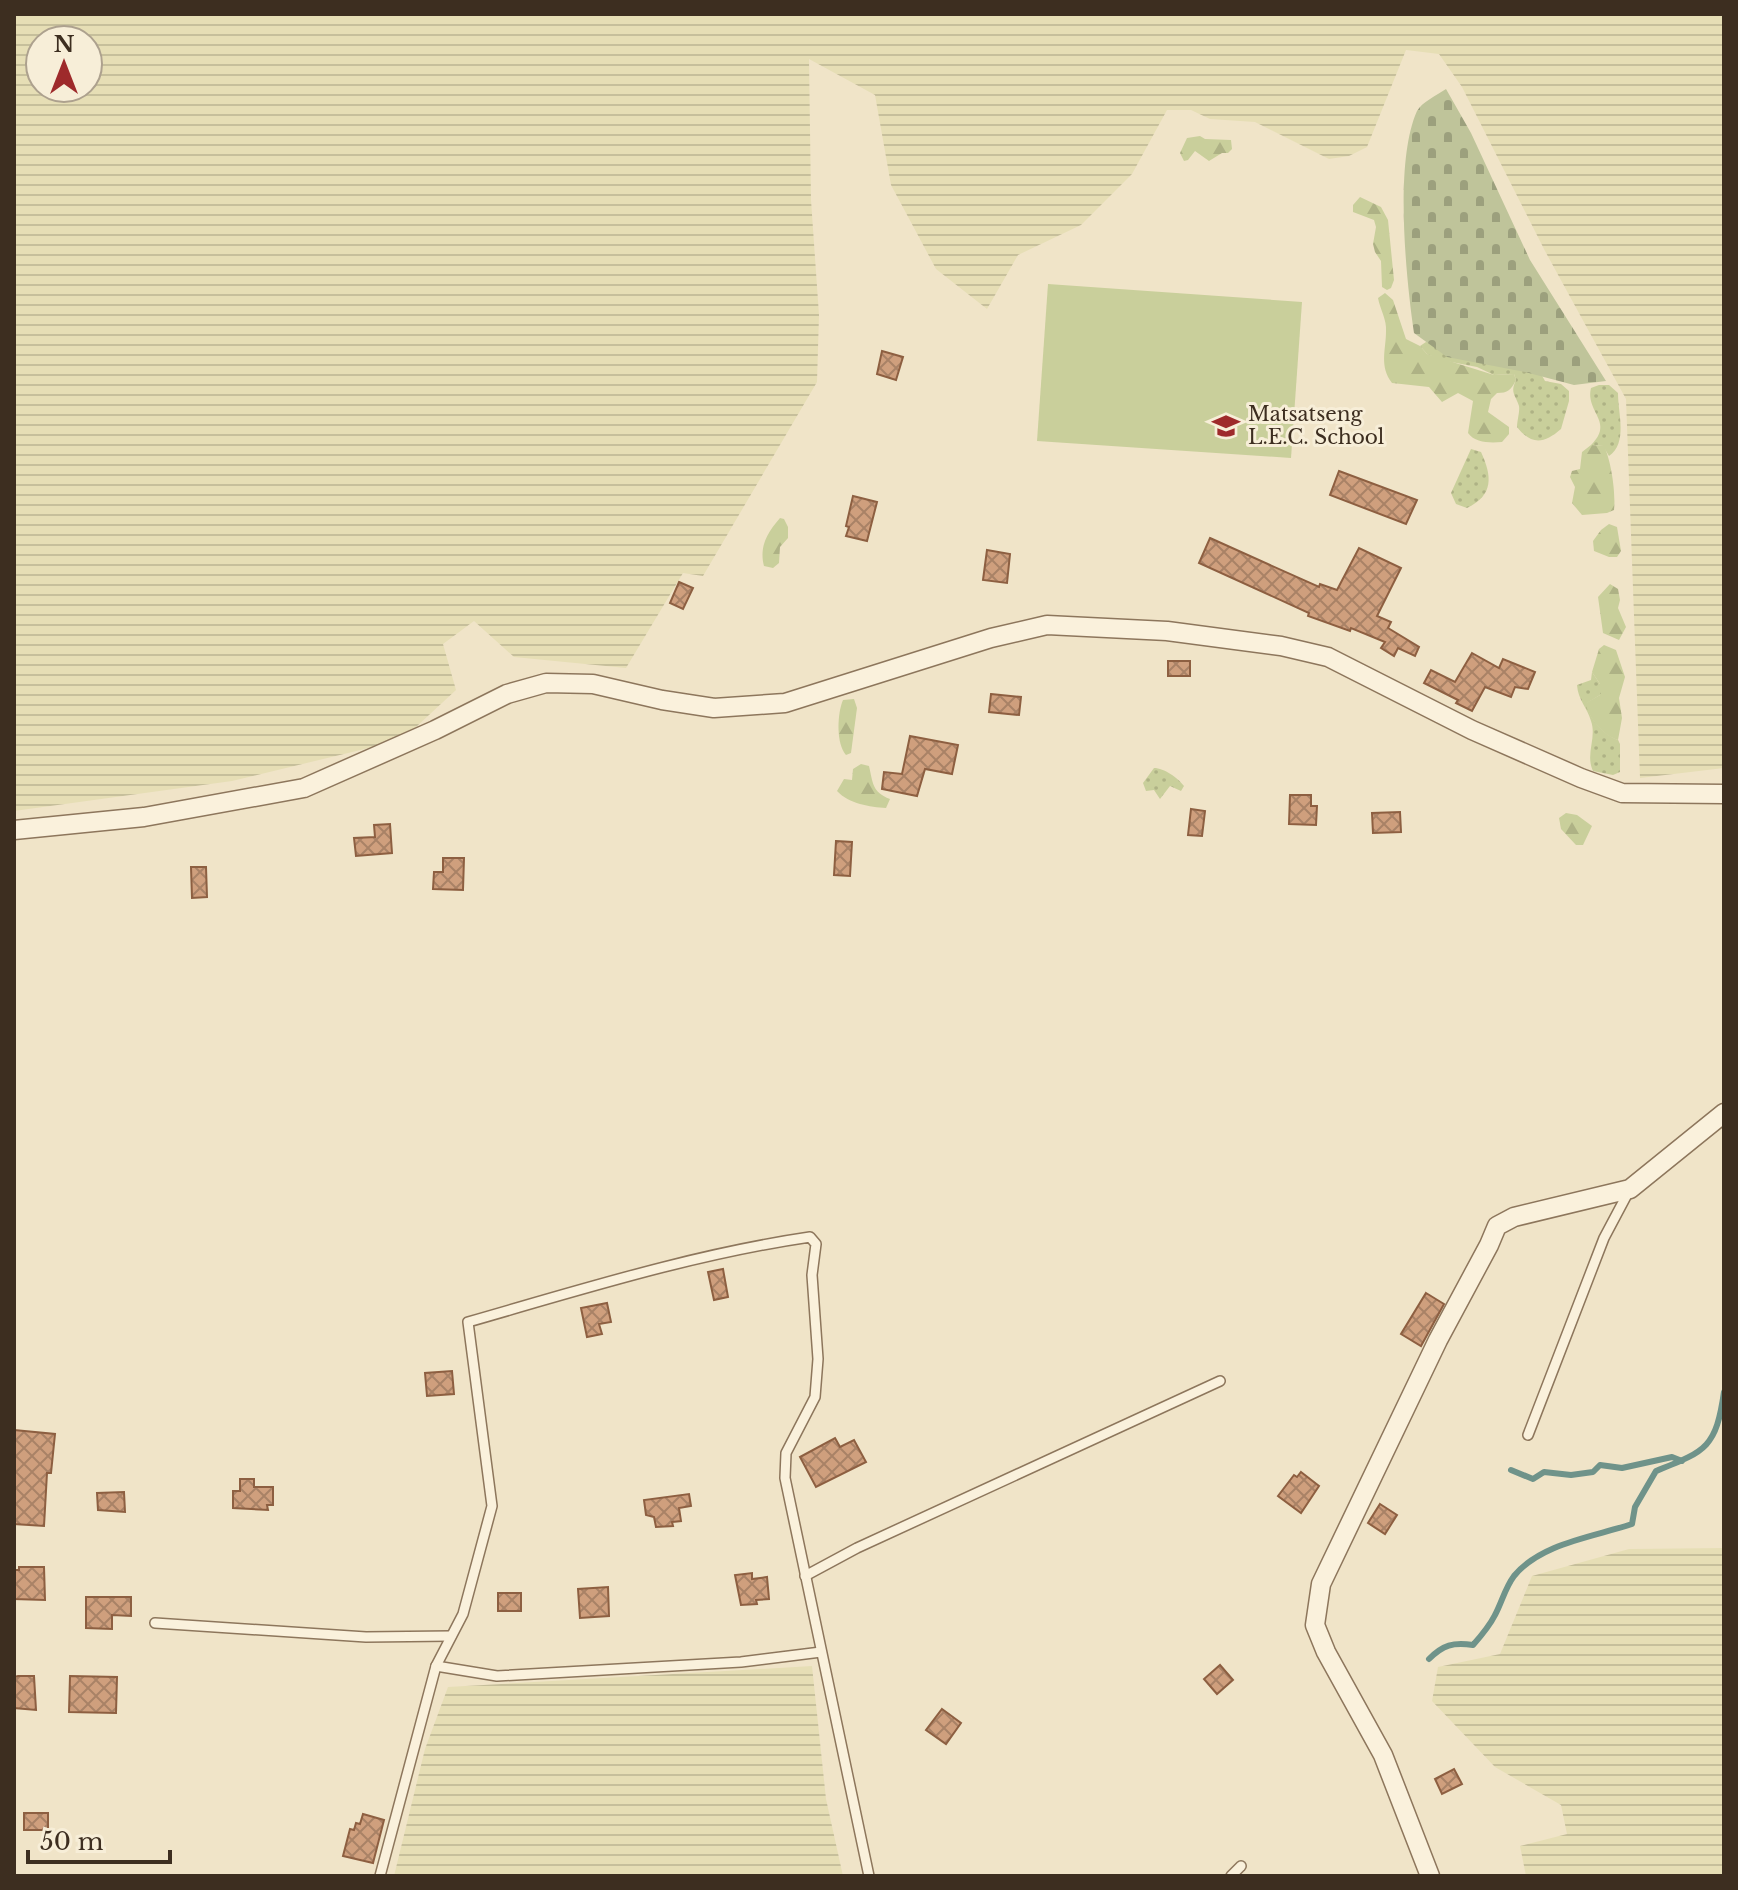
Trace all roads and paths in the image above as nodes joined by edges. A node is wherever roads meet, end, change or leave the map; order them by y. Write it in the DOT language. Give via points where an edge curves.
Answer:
graph roads {
  1 [pos="1724,794"];
  2 [pos="14,830"];
  3 [pos="1724,1113"];
  4 [pos="1630,1189"];
  5 [pos="1220,1381"];
  6 [pos="1528,1435"];
  7 [pos="805,1576"];
  8 [pos="155,1623"];
  9 [pos="451,1636"];
  10 [pos="821,1652"];
  11 [pos="436,1666"];
  12 [pos="1241,1866"];
  13 [pos="380,1876"];
  14 [pos="869,1876"];
  15 [pos="1231,1876"];
  16 [pos="1430,1876"];
  1 -- 2 [label="street" via="1622,793 1472,730 1316,654 1167,631 1047,625 785,703 714,708 593,684 546,683 507,694 304,788 144,817"];
  3 -- 4 [label="street"];
  4 -- 6 [label="lane" via="1604,1238"];
  4 -- 16 [label="street" via="1514,1217 1497,1226 1321,1584 1315,1625 1320,1639 1383,1755"];
  5 -- 7 [label="lane"];
  7 -- 9 [label="lane" via="785,1478 786,1453 815,1397 816,1244 810,1237 746,1248 468,1322 492,1506 463,1614"];
  7 -- 10 [label="lane"];
  8 -- 9 [label="lane" via="366,1637"];
  9 -- 11 [label="lane"];
  10 -- 11 [label="lane" via="741,1662 497,1676"];
  10 -- 14 [label="lane"];
  11 -- 13 [label="lane"];
  12 -- 15 [label="lane"];
}
